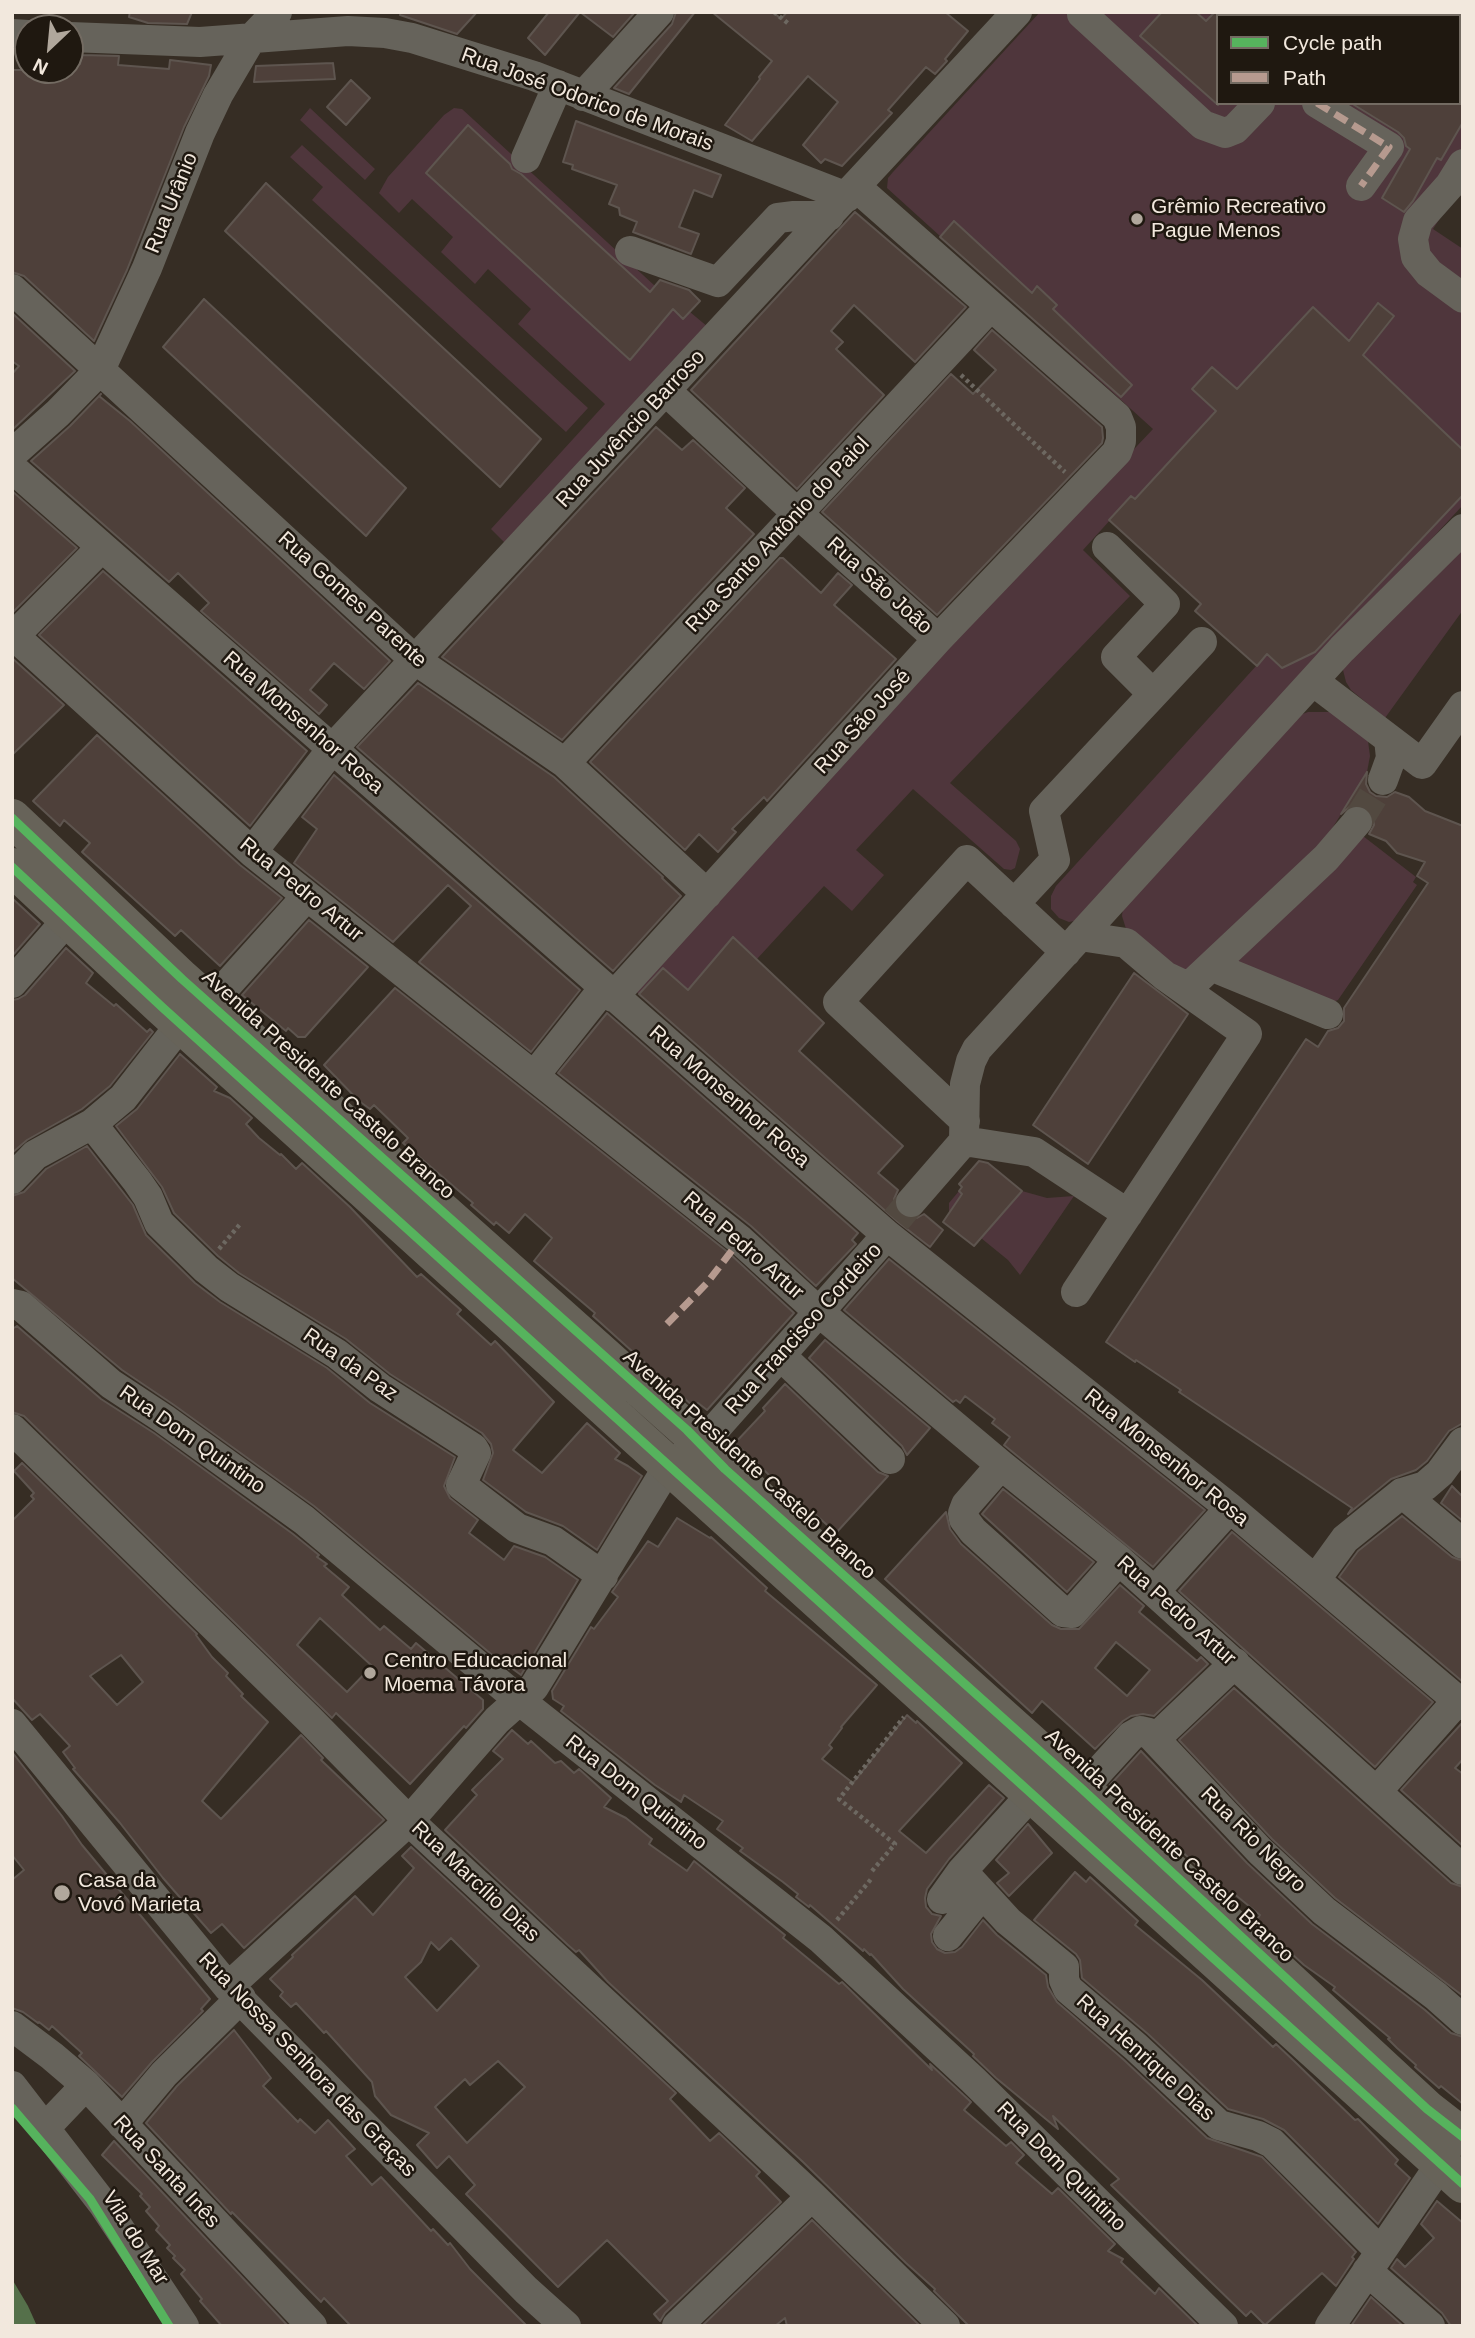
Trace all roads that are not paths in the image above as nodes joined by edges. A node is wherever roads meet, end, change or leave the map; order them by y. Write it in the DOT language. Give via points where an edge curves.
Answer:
graph roads {
  1 [pos="278,12"];
  2 [pos="315,12"];
  3 [pos="659,12"];
  4 [pos="1017,12"];
  5 [pos="1082,14"];
  6 [pos="348,31"];
  7 [pos="84,38"];
  8 [pos="251,39"];
  9 [pos="571,90"];
  10 [pos="1258,105"];
  11 [pos="1320,105"];
  12 [pos="526,158"];
  13 [pos="1463,164"];
  14 [pos="1361,186"];
  15 [pos="844,200"];
  16 [pos="630,251"];
  17 [pos="12,289"];
  18 [pos="1463,298"];
  19 [pos="991,306"];
  20 [pos="100,370"];
  21 [pos="666,391"];
  22 [pos="1117,452"];
  23 [pos="12,454"];
  24 [pos="12,468"];
  25 [pos="799,514"];
  26 [pos="1463,529"];
  27 [pos="102,547"];
  28 [pos="1107,547"];
  29 [pos="13,635"];
  30 [pos="938,639"];
  31 [pos="1202,642"];
  32 [pos="414,659"];
  33 [pos="1313,681"];
  34 [pos="1153,694"];
  35 [pos="1463,706"];
  36 [pos="1389,739"];
  37 [pos="333,748"];
  38 [pos="565,763"];
  39 [pos="1383,780"];
  40 [pos="12,818"];
  41 [pos="1357,822"];
  42 [pos="252,852"];
  43 [pos="12,867"];
  44 [pos="707,894"];
  45 [pos="307,896"];
  46 [pos="1014,904"];
  47 [pos="68,919"];
  48 [pos="1073,944"];
  49 [pos="1211,967"];
  50 [pos="1165,976"];
  51 [pos="12,983"];
  52 [pos="609,993"];
  53 [pos="196,1014"];
  54 [pos="1328,1014"];
  55 [pos="534,1076"];
  56 [pos="272,1081"];
  57 [pos="92,1124"];
  58 [pos="965,1131"];
  59 [pos="12,1179"];
  60 [pos="1128,1214"];
  61 [pos="895,1222"];
  62 [pos="1076,1292"];
  63 [pos="12,1304"];
  64 [pos="819,1312"];
  65 [pos="781,1356"];
  66 [pos="12,1429"];
  67 [pos="1463,1442"];
  68 [pos="702,1444"];
  69 [pos="890,1459"];
  70 [pos="669,1465"];
  71 [pos="1001,1465"];
  72 [pos="1402,1493"];
  73 [pos="1230,1508"];
  74 [pos="1463,1544"];
  75 [pos="1119,1560"];
  76 [pos="603,1576"];
  77 [pos="1316,1579"];
  78 [pos="1155,1591"];
  79 [pos="1235,1663"];
  80 [pos="519,1700"];
  81 [pos="1460,1702"];
  82 [pos="12,1724"];
  83 [pos="1156,1738"];
  84 [pos="1082,1789"];
  85 [pos="1377,1791"];
  86 [pos="1044,1806"];
  87 [pos="409,1821"];
  88 [pos="1463,1870"];
  89 [pos="962,1871"];
  90 [pos="982,1894"];
  91 [pos="942,1899"];
  92 [pos="948,1936"];
  93 [pos="235,1993"];
  94 [pos="1463,2020"];
  95 [pos="12,2026"];
  96 [pos="86,2085"];
  97 [pos="12,2086"];
  98 [pos="122,2124"];
  99 [pos="44,2128"];
  100 [pos="1457,2147"];
  101 [pos="812,2196"];
  102 [pos="1374,2261"];
  103 [pos="184,2326"];
  104 [pos="312,2326"];
  105 [pos="566,2326"];
  106 [pos="677,2326"];
  107 [pos="946,2326"];
  108 [pos="1223,2326"];
  109 [pos="1330,2326"];
  110 [pos="1430,2326"];
  1 -- 8 [label="street, Rua Urânio"];
  2 -- 6 [label="street"];
  3 -- 9 [label="street"];
  4 -- 15 [label="street, Rua Juvêncio Barroso"];
  5 -- 10 [label="street" via="1191,115 1214,130 1235,129"];
  6 -- 8 [label="street, Rua José Odorico de Morais"];
  6 -- 9 [label="street, Rua José Odorico de Morais" via="412,38"];
  7 -- 8 [label="street, Rua José Odorico de Morais"];
  8 -- 20 [label="street, Rua Urânio" via="200,132 147,268"];
  9 -- 12 [label="street"];
  9 -- 15 [label="street, Rua José Odorico de Morais"];
  11 -- 14 [label="street" via="1389,147"];
  13 -- 18 [label="street" via="1418,220 1413,239 1416,257 1429,273"];
  15 -- 16 [label="street" via="778,218 718,282"];
  15 -- 19 [label="street, Rua José Odorico de Morais"];
  15 -- 21 [label="street, Rua Juvêncio Barroso"];
  17 -- 20 [label="street, Rua Gomes Parente"];
  19 -- 22 [label="street, Rua José Odorico de Morais" via="1116,417 1121,427"];
  19 -- 25 [label="street, Rua Santo Antônio do Paiol"];
  20 -- 23 [label="street, Rua Urânio"];
  20 -- 32 [label="street, Rua Gomes Parente"];
  21 -- 25 [label="street, Rua São João"];
  21 -- 32 [label="street, Rua Juvêncio Barroso"];
  22 -- 30 [label="street, Rua São José"];
  24 -- 27 [label="street, Rua Monsenhor Rosa"];
  25 -- 30 [label="street, Rua São João"];
  25 -- 38 [label="street, Rua Santo Antônio do Paiol"];
  26 -- 33 [label="street"];
  27 -- 29 [label="street"];
  27 -- 37 [label="street, Rua Monsenhor Rosa"];
  28 -- 34 [label="street" via="1165,604 1115,657"];
  29 -- 42 [label="street, Rua Pedro Artur"];
  30 -- 44 [label="street, Rua São José"];
  31 -- 34 [label="street"];
  32 -- 37 [label="street, Rua Juvêncio Barroso"];
  32 -- 38 [label="street, Rua Gomes Parente"];
  33 -- 36 [label="street"];
  33 -- 48 [label="street"];
  34 -- 46 [label="street" via="1044,811 1055,860"];
  35 -- 36 [label="street" via="1422,764"];
  36 -- 39 [label="street" via="1391,758"];
  37 -- 42 [label="street, Rua Juvêncio Barroso"];
  37 -- 52 [label="street, Rua Monsenhor Rosa"];
  38 -- 44 [label="street, Rua Gomes Parente"];
  40 -- 53 [label="main road, Avenida Presidente Castelo Branco"];
  41 -- 49 [label="street" via="1326,858"];
  42 -- 45 [label="street, Rua Pedro Artur"];
  43 -- 47 [label="main road, Avenida Presidente Castelo Branco"];
  44 -- 52 [label="street, Rua São José"];
  45 -- 53 [label="street"];
  45 -- 55 [label="street, Rua Pedro Artur"];
  46 -- 48 [label="street"];
  46 -- 58 [label="street" via="967,860 838,1002"];
  47 -- 51 [label="street"];
  47 -- 53 [label="main road, Avenida Presidente Castelo Branco"];
  48 -- 50 [label="street" via="1126,943"];
  48 -- 58 [label="street" via="971,1061 965,1084"];
  49 -- 50 [label="street" via="1192,984"];
  49 -- 54 [label="street"];
  50 -- 60 [label="street" via="1247,1034"];
  52 -- 55 [label="street, Rua São José"];
  52 -- 61 [label="street, Rua Monsenhor Rosa"];
  53 -- 56 [label="main road, Avenida Presidente Castelo Branco"];
  53 -- 57 [label="street" via="123,1098"];
  55 -- 64 [label="street, Rua Pedro Artur" via="740,1240"];
  56 -- 68 [label="main road, Avenida Presidente Castelo Branco"];
  56 -- 70 [label="main road, Avenida Presidente Castelo Branco"];
  57 -- 59 [label="street" via="36,1155"];
  57 -- 76 [label="street, Rua da Paz" via="148,1197 159,1223 206,1269 473,1448 476,1453 461,1485 517,1528 553,1541"];
  58 -- 60 [label="street" via="1034,1152"];
  58 -- 61 [label="street, Rua Francisco Cordeiro"];
  60 -- 62 [label="street"];
  61 -- 64 [label="street, Rua Francisco Cordeiro"];
  61 -- 73 [label="street, Rua Monsenhor Rosa"];
  63 -- 80 [label="street, Rua Dom Quintino" via="21,1306 111,1384 304,1520"];
  64 -- 65 [label="street, Rua Francisco Cordeiro"];
  64 -- 71 [label="street, Rua Pedro Artur"];
  65 -- 68 [label="street, Rua Francisco Cordeiro"];
  65 -- 69 [label="street"];
  66 -- 87 [label="street, Rua Marcílio Dias"];
  67 -- 72 [label="street" via="1440,1474 1425,1486"];
  68 -- 70 [label="street, Rua Francisco Cordeiro"];
  68 -- 84 [label="main road, Avenida Presidente Castelo Branco"];
  70 -- 76 [label="street, Rua Francisco Cordeiro"];
  70 -- 86 [label="main road, Avenida Presidente Castelo Branco"];
  71 -- 75 [label="street, Rua Pedro Artur"];
  71 -- 75 [label="street" via="966,1504 964,1519 1063,1612 1072,1613"];
  72 -- 74 [label="street"];
  72 -- 77 [label="street" via="1345,1539"];
  73 -- 77 [label="street, Rua Monsenhor Rosa"];
  73 -- 78 [label="street"];
  75 -- 78 [label="street, Rua Pedro Artur"];
  76 -- 80 [label="street, Rua Francisco Cordeiro" via="534,1687"];
  77 -- 81 [label="street, Rua Monsenhor Rosa"];
  78 -- 79 [label="street, Rua Pedro Artur"];
  79 -- 83 [label="street"];
  79 -- 85 [label="street, Rua Pedro Artur"];
  80 -- 87 [label="street, Rua Francisco Cordeiro"];
  80 -- 108 [label="street, Rua Dom Quintino" via="821,1939 973,2080"];
  81 -- 85 [label="street"];
  82 -- 93 [label="street, Rua Nossa Senhora das Graças"];
  83 -- 84 [label="street" via="1140,1731 1131,1737"];
  83 -- 94 [label="street, Rua Rio Negro" via="1260,1851 1324,1911"];
  84 -- 86 [label="street"];
  84 -- 100 [label="main road, Avenida Presidente Castelo Branco" via="1427,2109"];
  85 -- 88 [label="street, Rua Pedro Artur"];
  86 -- 89 [label="street"];
  86 -- 100 [label="main road, Avenida Presidente Castelo Branco"];
  87 -- 93 [label="street, Rua Francisco Cordeiro"];
  87 -- 101 [label="street, Rua Marcílio Dias"];
  89 -- 90 [label="street, Rua Henrique Dias"];
  89 -- 91 [label="street"];
  90 -- 92 [label="street"];
  90 -- 102 [label="street, Rua Henrique Dias" via="1064,1967 1068,1989 1219,2125 1272,2143"];
  93 -- 98 [label="street, Rua Francisco Cordeiro"];
  93 -- 105 [label="street, Rua Nossa Senhora das Graças"];
  95 -- 96 [label="street, Rua Santa Inês"];
  96 -- 98 [label="street, Rua Santa Inês"];
  96 -- 99 [label="street"];
  97 -- 99 [label="street"];
  98 -- 104 [label="street, Rua Santa Inês"];
  99 -- 103 [label="street" via="103,2204"];
  100 -- 102 [label="street"];
  101 -- 106 [label="street"];
  101 -- 107 [label="street, Rua Marcílio Dias"];
  102 -- 109 [label="street"];
  102 -- 110 [label="street, Rua Henrique Dias"];
}
